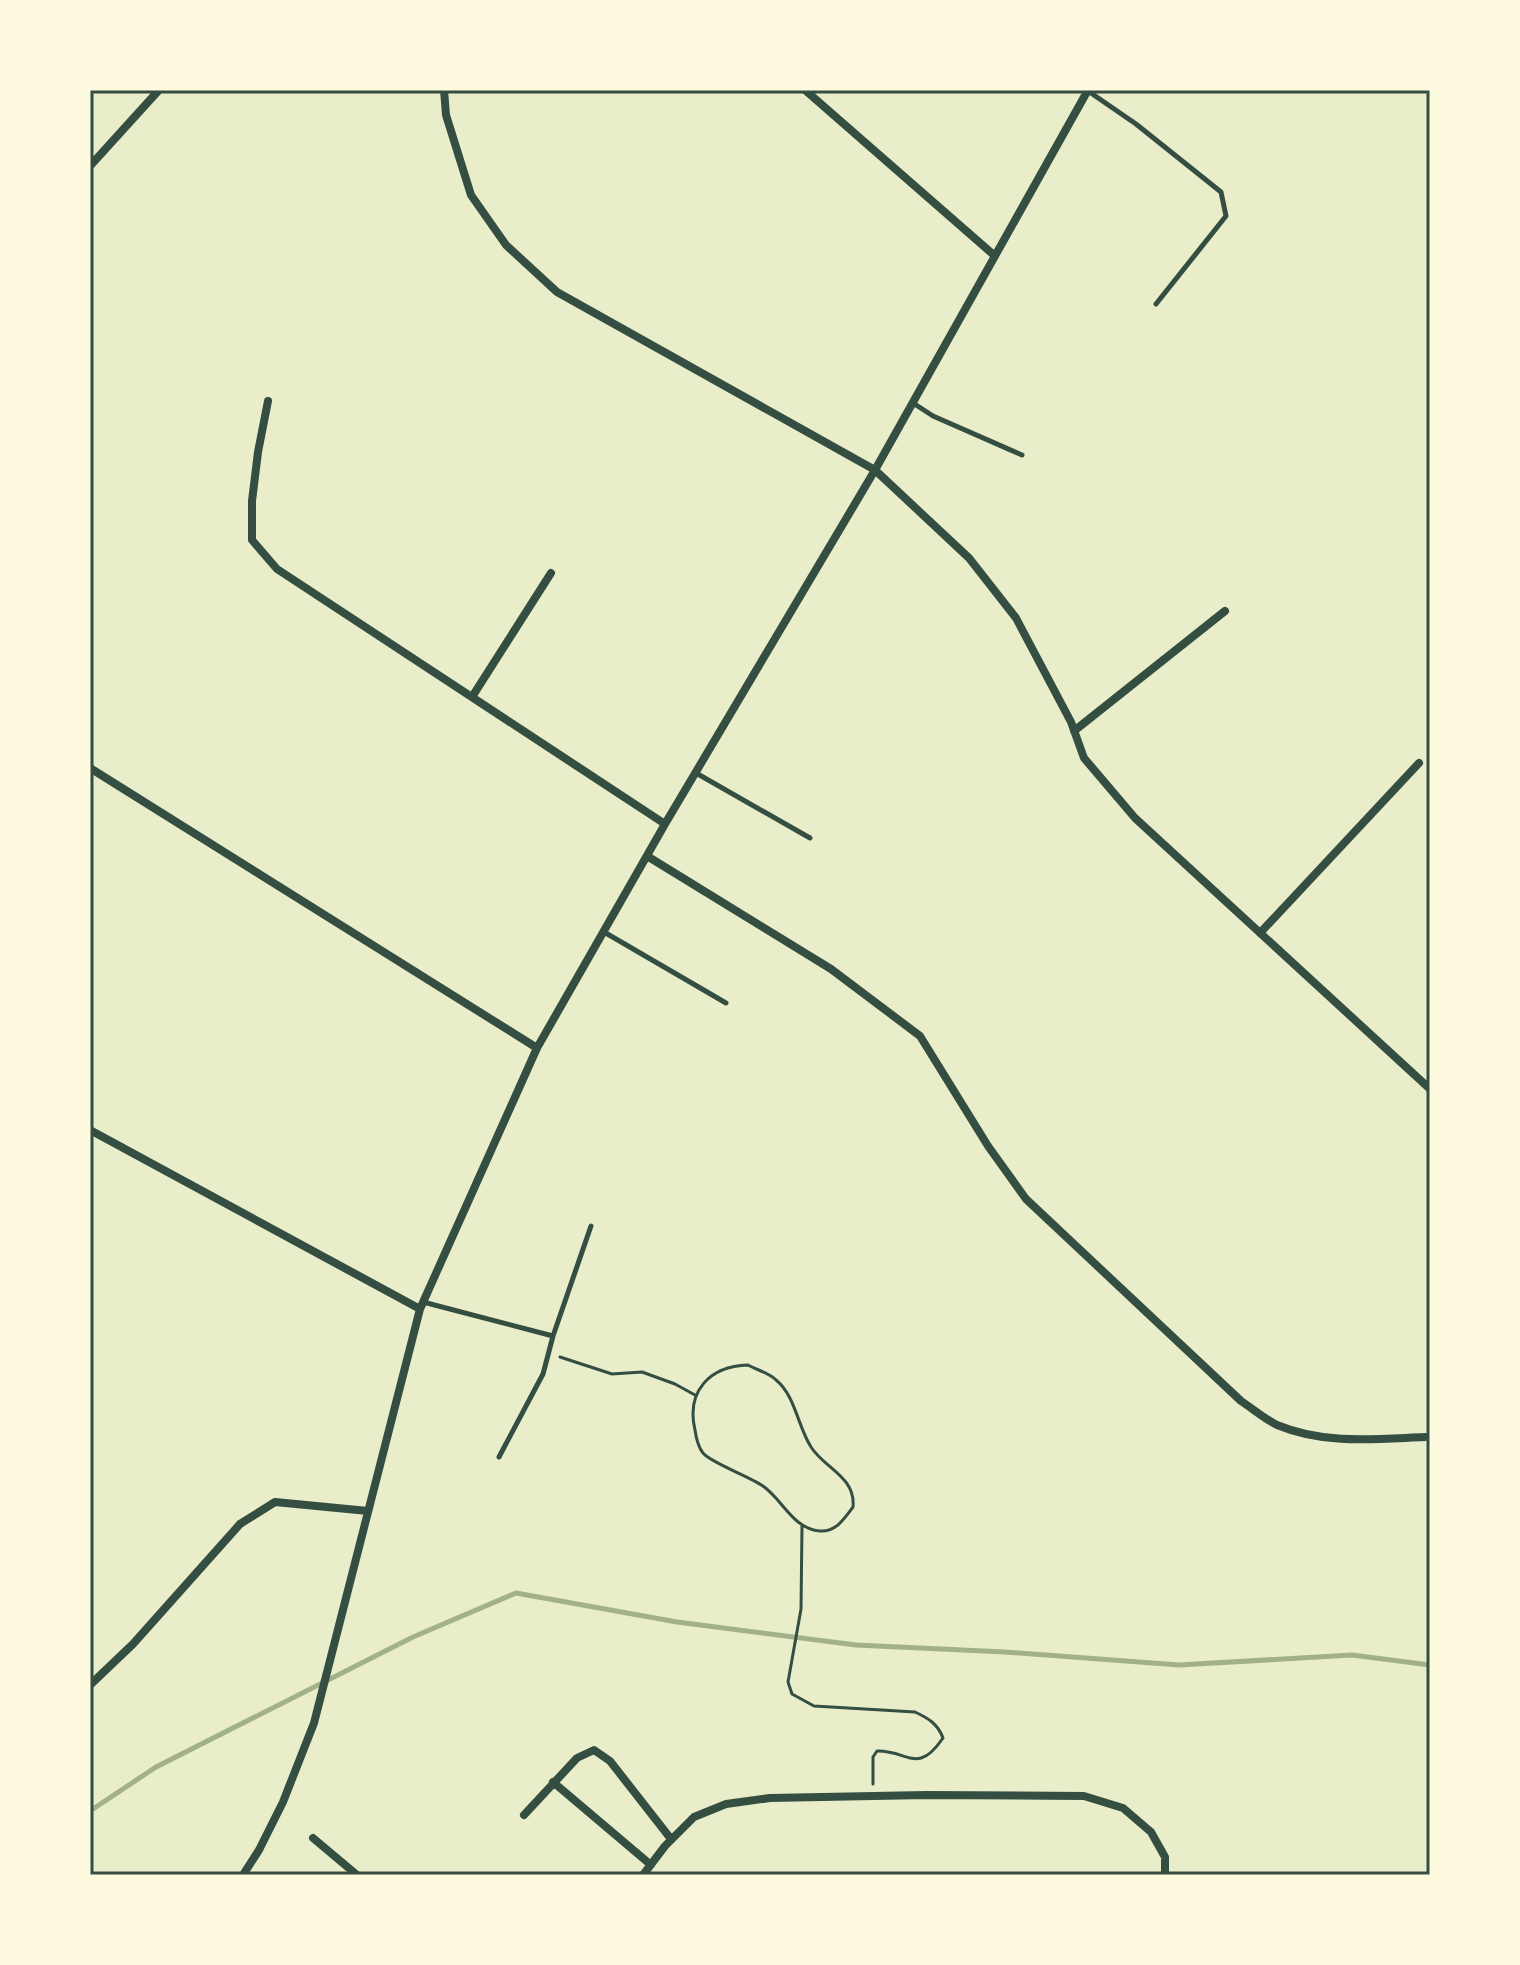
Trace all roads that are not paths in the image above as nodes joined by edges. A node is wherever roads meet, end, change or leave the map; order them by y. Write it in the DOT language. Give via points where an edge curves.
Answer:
graph roads {
  1 [pos="159,90"];
  2 [pos="444,90"];
  3 [pos="805,90"];
  4 [pos="1088,90"];
  5 [pos="90,166"];
  6 [pos="995,256"];
  7 [pos="1156,304"];
  8 [pos="268,401"];
  9 [pos="913,403"];
  10 [pos="1022,455"];
  11 [pos="875,470"];
  12 [pos="551,573"];
  13 [pos="1225,611"];
  14 [pos="472,697"];
  15 [pos="1074,731"];
  16 [pos="1419,763"];
  17 [pos="90,768"];
  18 [pos="696,773"];
  19 [pos="665,824"];
  20 [pos="810,838"];
  21 [pos="647,856"];
  22 [pos="604,931"];
  23 [pos="1260,933"];
  24 [pos="726,1003"];
  25 [pos="537,1048"];
  26 [pos="1430,1089"];
  27 [pos="90,1130"];
  28 [pos="591,1226"];
  29 [pos="422,1306"];
  30 [pos="553,1336"];
  31 [pos="1425,1437"];
  32 [pos="499,1457"];
  33 [pos="368,1511"];
  34 [pos="90,1685"];
  35 [pos="553,1782"];
  36 [pos="524,1815"];
  37 [pos="313,1838"];
  38 [pos="671,1839"];
  39 [pos="651,1865"];
  40 [pos="243,1875"];
  41 [pos="357,1875"];
  42 [pos="643,1875"];
  43 [pos="1165,1875"];
  1 -- 5 [label="street"];
  2 -- 11 [label="street" via="446,115 471,195 506,245 557,292"];
  3 -- 6 [label="street"];
  4 -- 6 [label="street"];
  4 -- 7 [label="lane" via="1221,192 1226,216"];
  6 -- 9 [label="street"];
  8 -- 14 [label="street" via="252,501 252,540 277,569"];
  9 -- 10 [label="lane"];
  9 -- 11 [label="street"];
  11 -- 15 [label="street" via="969,558 1016,618"];
  11 -- 18 [label="street"];
  12 -- 14 [label="street"];
  13 -- 15 [label="street"];
  14 -- 19 [label="street"];
  15 -- 23 [label="street" via="1084,758 1135,818"];
  16 -- 23 [label="street"];
  17 -- 25 [label="street"];
  18 -- 19 [label="street"];
  18 -- 20 [label="lane"];
  19 -- 21 [label="street"];
  21 -- 22 [label="street"];
  21 -- 31 [label="street" via="831,969 920,1036 1026,1199 1241,1401 1275,1424 1302,1433 1341,1440"];
  22 -- 24 [label="lane"];
  22 -- 25 [label="street"];
  23 -- 26 [label="street"];
  25 -- 29 [label="street"];
  27 -- 29 [label="street"];
  28 -- 30 [label="lane"];
  29 -- 30 [label="lane"];
  29 -- 33 [label="street"];
  30 -- 32 [label="lane" via="543,1374"];
  33 -- 34 [label="street" via="275,1502 240,1524"];
  33 -- 40 [label="street" via="314,1723 299,1766"];
  35 -- 36 [label="street"];
  35 -- 38 [label="street" via="577,1758 594,1750 610,1761"];
  35 -- 39 [label="street"];
  37 -- 41 [label="street"];
  38 -- 39 [label="street"];
  38 -- 43 [label="street" via="694,1817 726,1804 770,1798 1084,1796 1123,1808 1151,1832 1165,1857"];
  39 -- 42 [label="street"];
}
